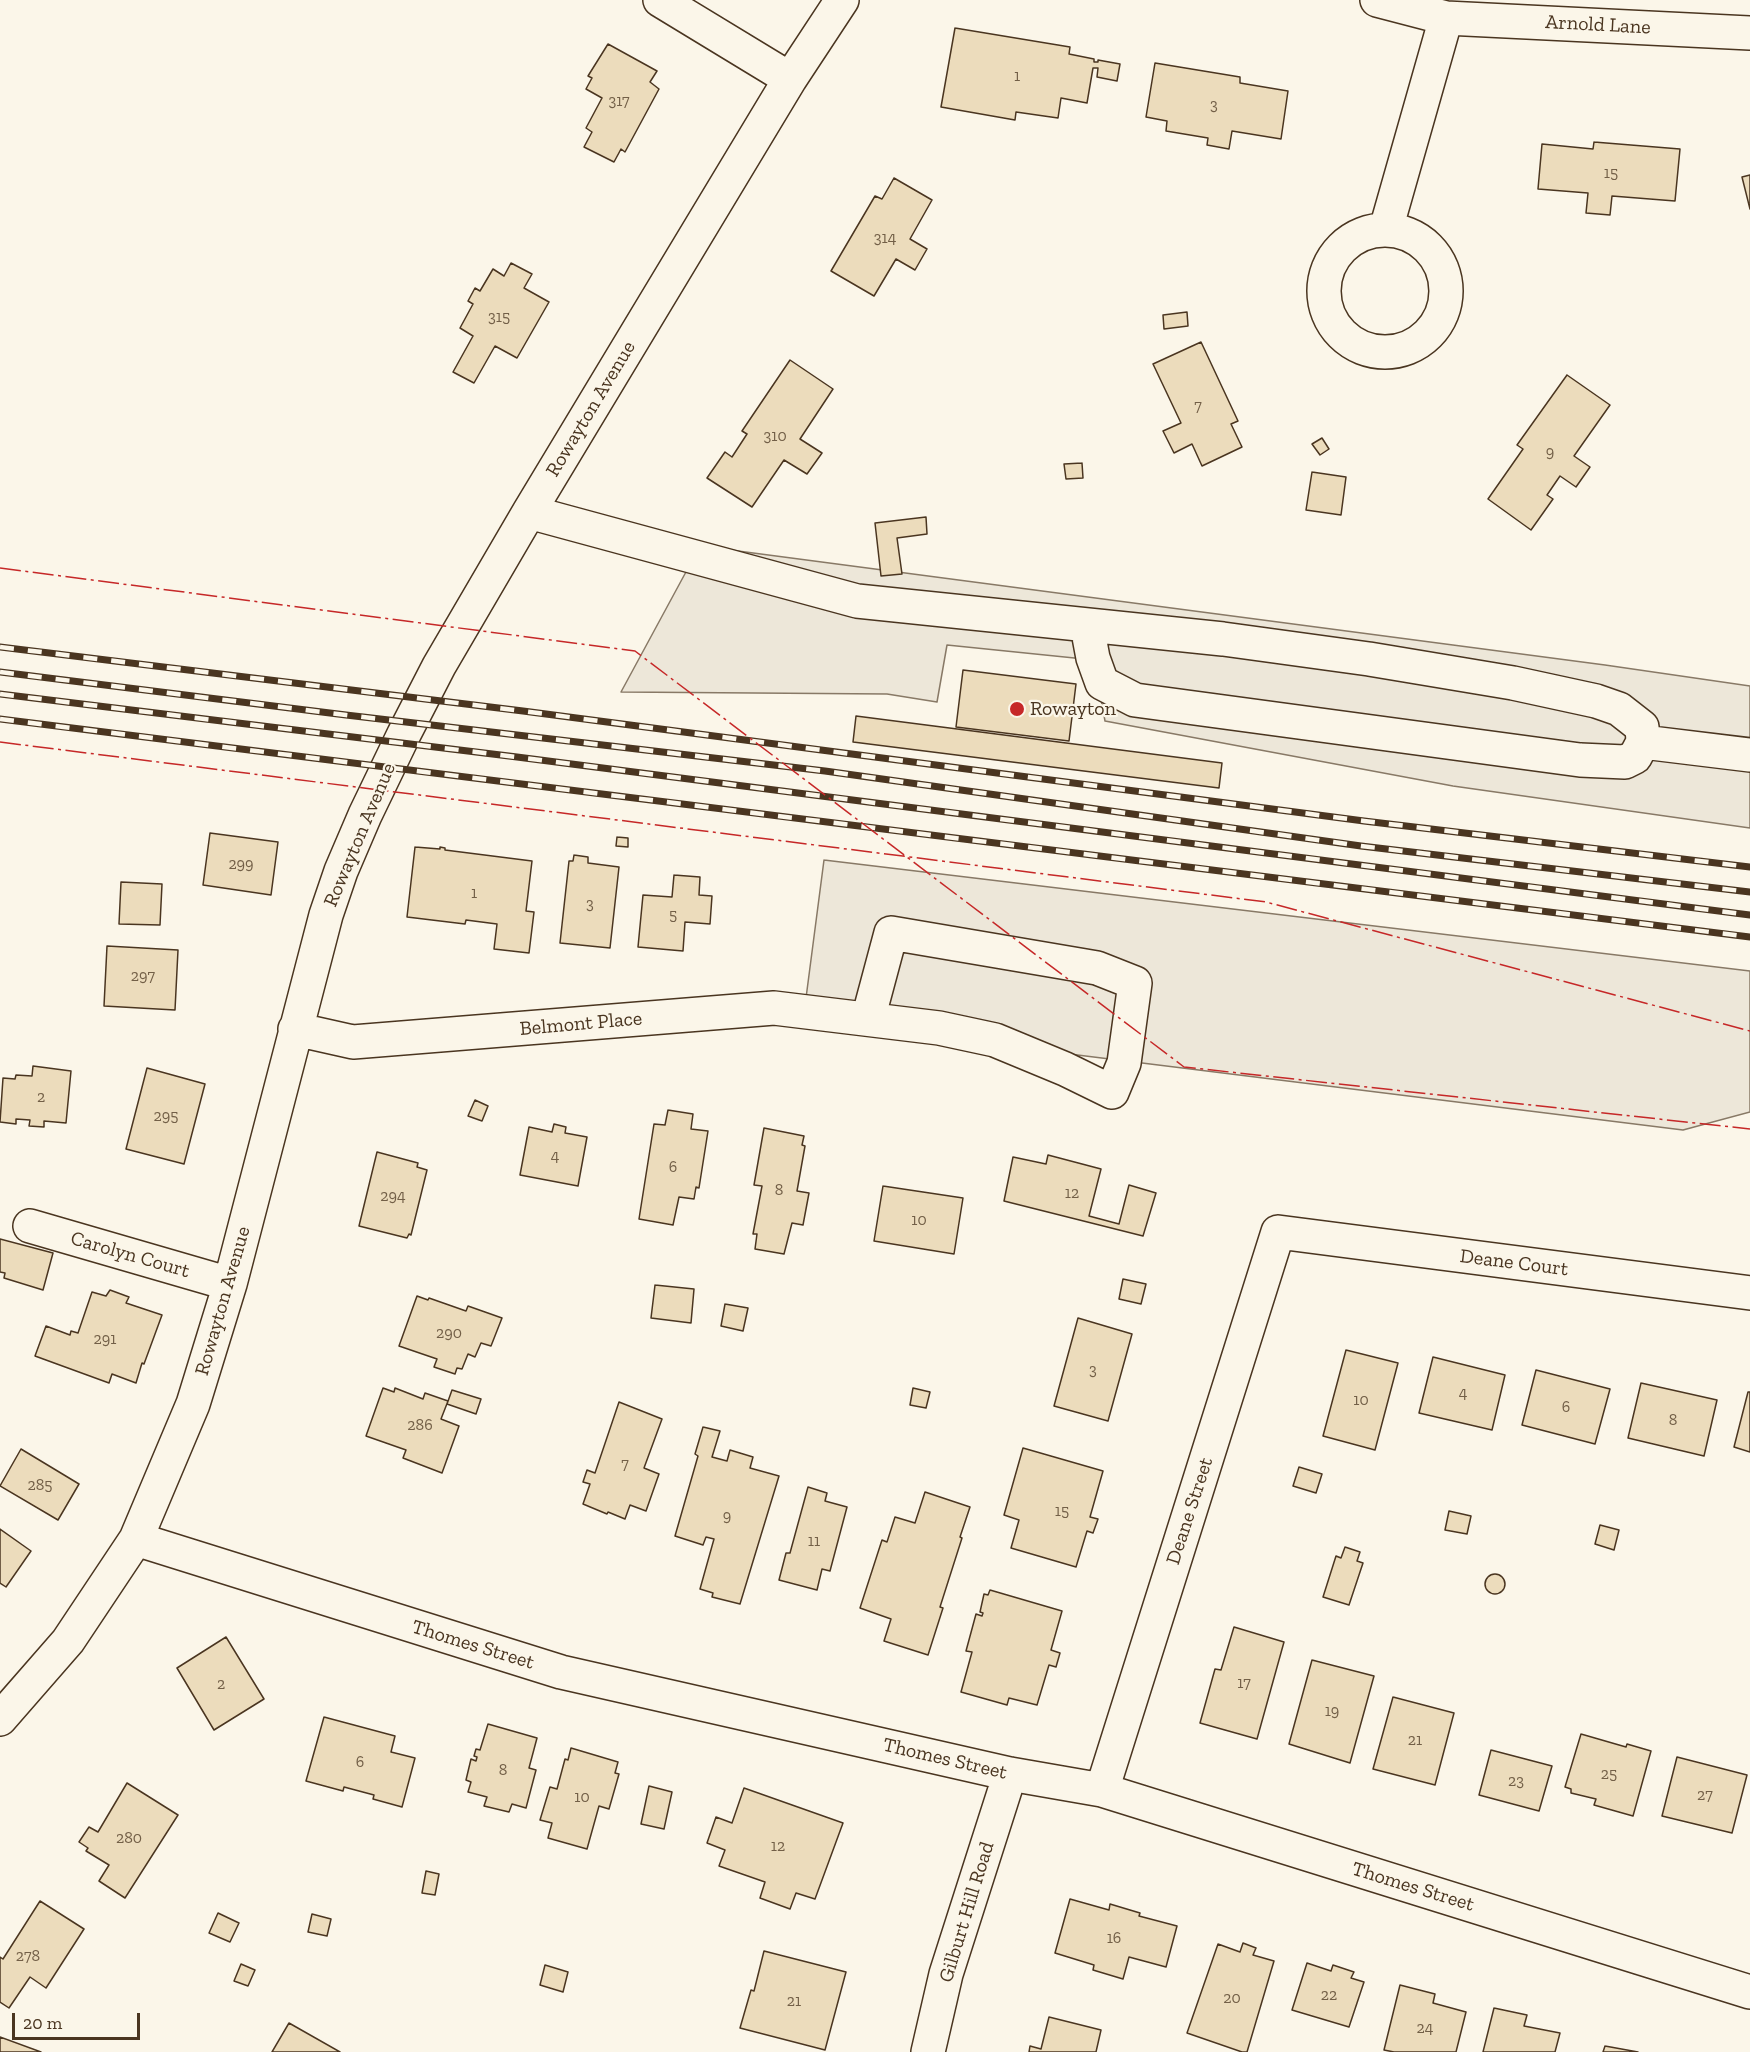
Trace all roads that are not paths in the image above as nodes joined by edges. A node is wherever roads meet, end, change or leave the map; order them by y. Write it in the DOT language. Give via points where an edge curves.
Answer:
graph roads {
  1 [pos="660,0"];
  2 [pos="842,0"];
  3 [pos="1377,0"];
  4 [pos="1446,18"];
  5 [pos="1750,33"];
  6 [pos="790,79"];
  7 [pos="1386,229"];
  8 [pos="529,512"];
  9 [pos="1087,626"];
  10 [pos="1642,742"];
  11 [pos="1750,755"];
  12 [pos="868,1019"];
  13 [pos="295,1029"];
  14 [pos="30,1226"];
  15 [pos="1278,1233"];
  16 [pos="230,1284"];
  17 [pos="1750,1293"];
  18 [pos="136,1539"];
  19 [pos="0,1719"];
  20 [pos="1010,1774"];
  21 [pos="1102,1790"];
  22 [pos="1750,1992"];
  23 [pos="928,2052"];
  1 -- 6 [label="street"];
  2 -- 6 [label="street, Rowayton Avenue"];
  3 -- 4 [label="street, Arnold Lane"];
  4 -- 5 [label="street, Arnold Lane"];
  4 -- 7 [label="street"];
  6 -- 8 [label="street, Rowayton Avenue"];
  8 -- 9 [label="street" via="857,601"];
  8 -- 13 [label="street, Rowayton Avenue" via="439,666 365,815 326,915"];
  9 -- 10 [label="street" via="1369,659 1596,700 1619,709 1642,727"];
  9 -- 10 [label="street" via="1102,682 1135,700 1580,760 1625,762 1635,757"];
  10 -- 11 [label="street"];
  12 -- 12 [label="street, Belmont Place" via="891,933 1097,968 1135,983 1124,1064 1112,1092 995,1040"];
  12 -- 13 [label="street, Belmont Place" via="774,1008 353,1042"];
  13 -- 16 [label="street, Rowayton Avenue"];
  14 -- 16 [label="street, Carolyn Court"];
  15 -- 17 [label="street, Deane Court"];
  15 -- 21 [label="street, Deane Street"];
  16 -- 18 [label="street, Rowayton Avenue" via="193,1404"];
  18 -- 19 [label="street, Rowayton Avenue" via="68,1641"];
  18 -- 20 [label="street, Thomes Street" via="561,1672"];
  20 -- 21 [label="street, Thomes Street"];
  20 -- 23 [label="street, Gilburt Hill Road" via="946,1974"];
  21 -- 22 [label="street, Thomes Street"];
}
